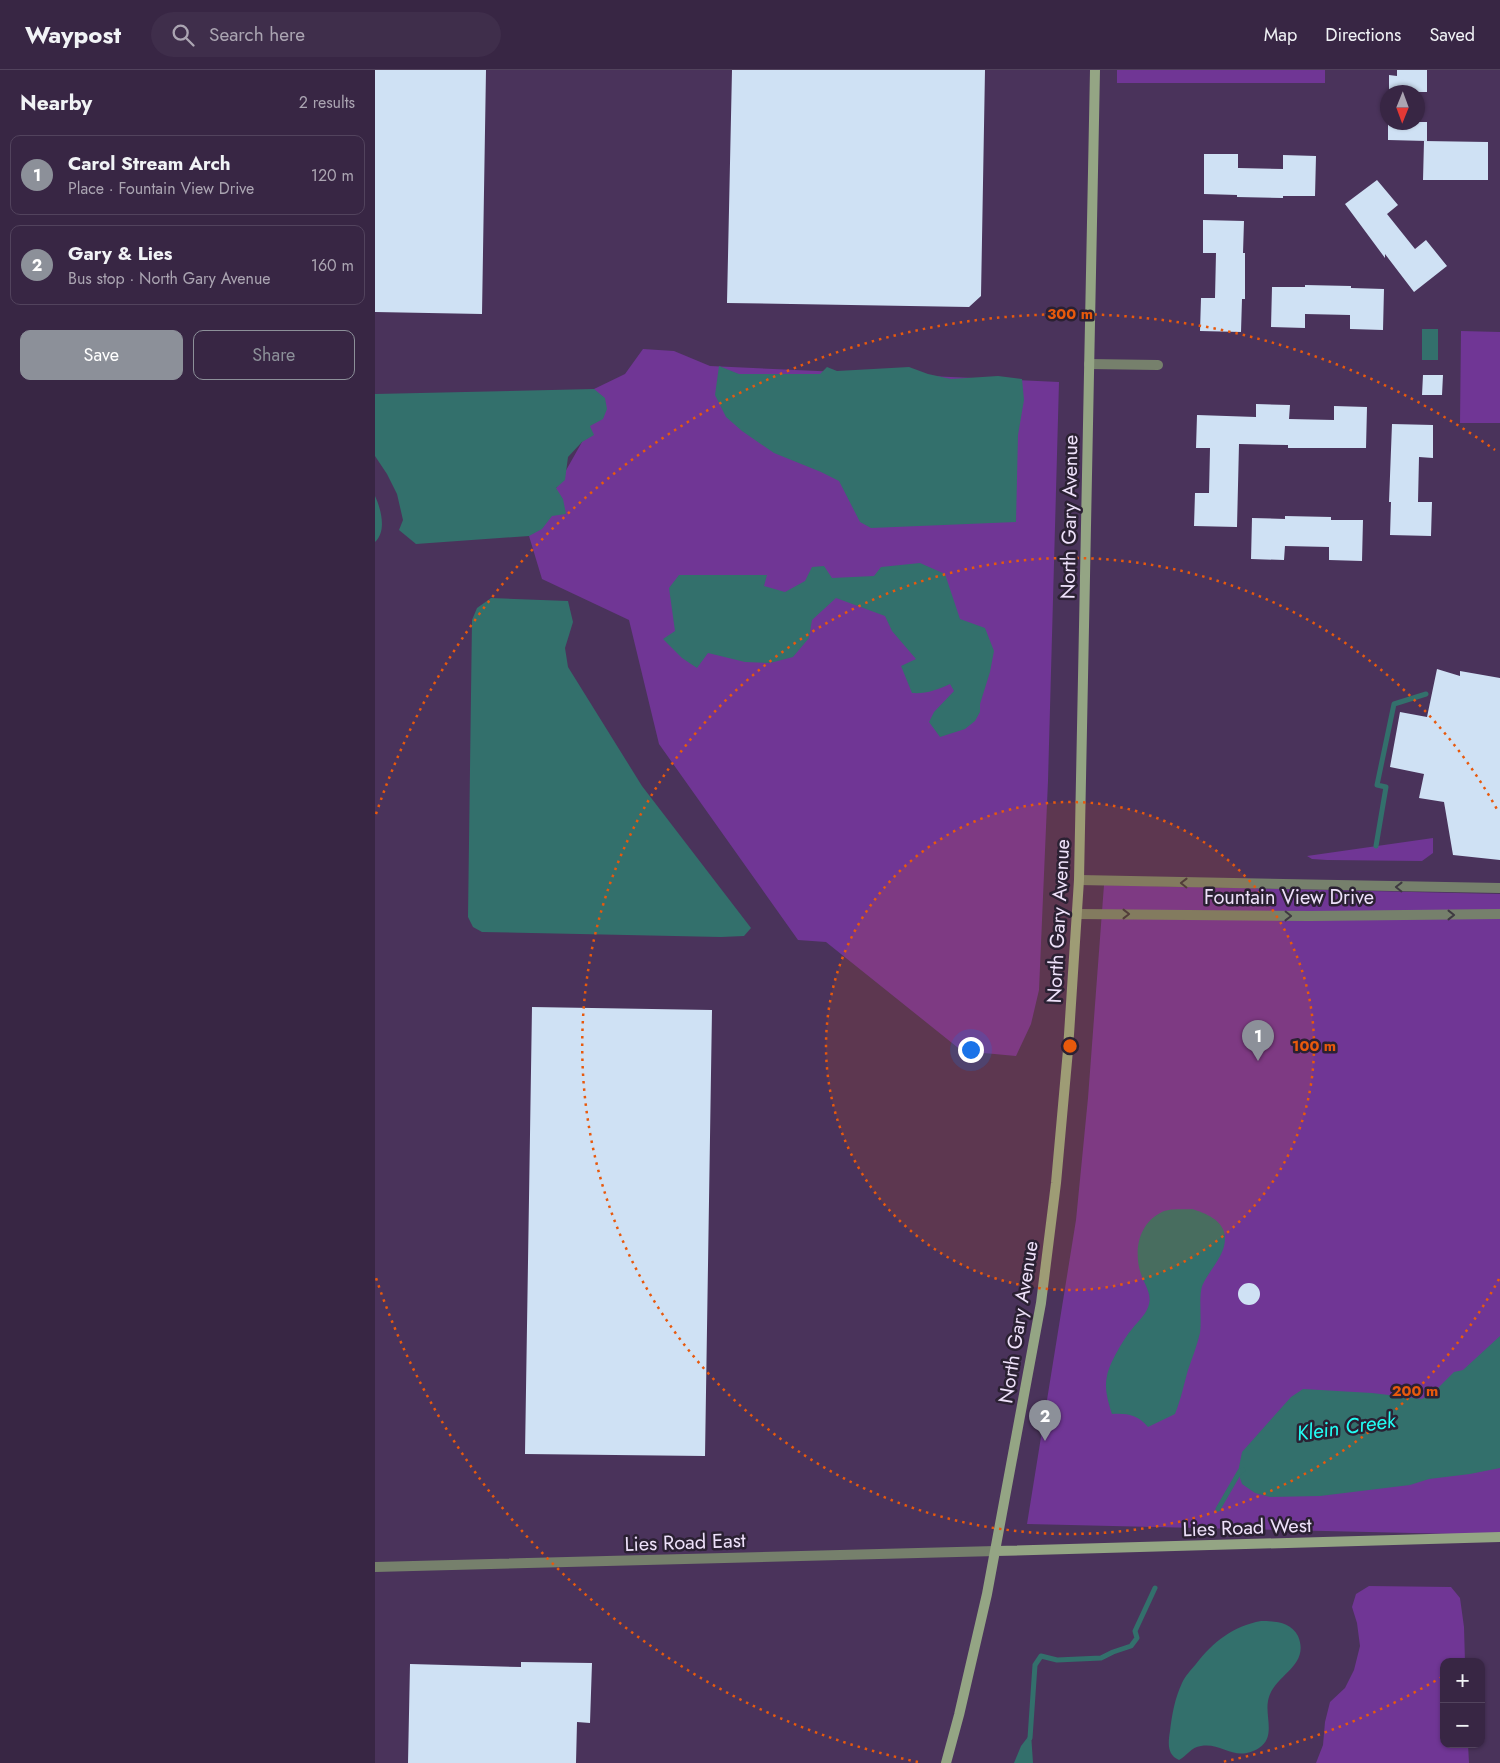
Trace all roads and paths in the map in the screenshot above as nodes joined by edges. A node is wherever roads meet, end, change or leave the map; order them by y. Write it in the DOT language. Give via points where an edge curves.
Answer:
graph roads {
  1 [pos="1095,70"];
  2 [pos="1089,364"];
  3 [pos="1158,365"];
  4 [pos="1079,880"];
  5 [pos="1500,888"];
  6 [pos="1077,914"];
  7 [pos="1500,914"];
  8 [pos="1500,1537"];
  9 [pos="996,1551"];
  10 [pos="375,1568"];
  11 [pos="946,1763"];
  1 -- 2 [label="street, North Gary Avenue"];
  2 -- 3 [label="street"];
  2 -- 4 [label="street, North Gary Avenue"];
  5 -- 4 [label="street, Fountain View Drive, one-way"];
  4 -- 6 [label="street, North Gary Avenue"];
  6 -- 7 [label="street, Fountain View Drive, one-way"];
  6 -- 9 [label="street, North Gary Avenue" via="1068,1050 1048,1250"];
  8 -- 9 [label="street, Lies Road West"];
  9 -- 10 [label="street, Lies Road East"];
  9 -- 11 [label="street, North Gary Avenue"];
}
